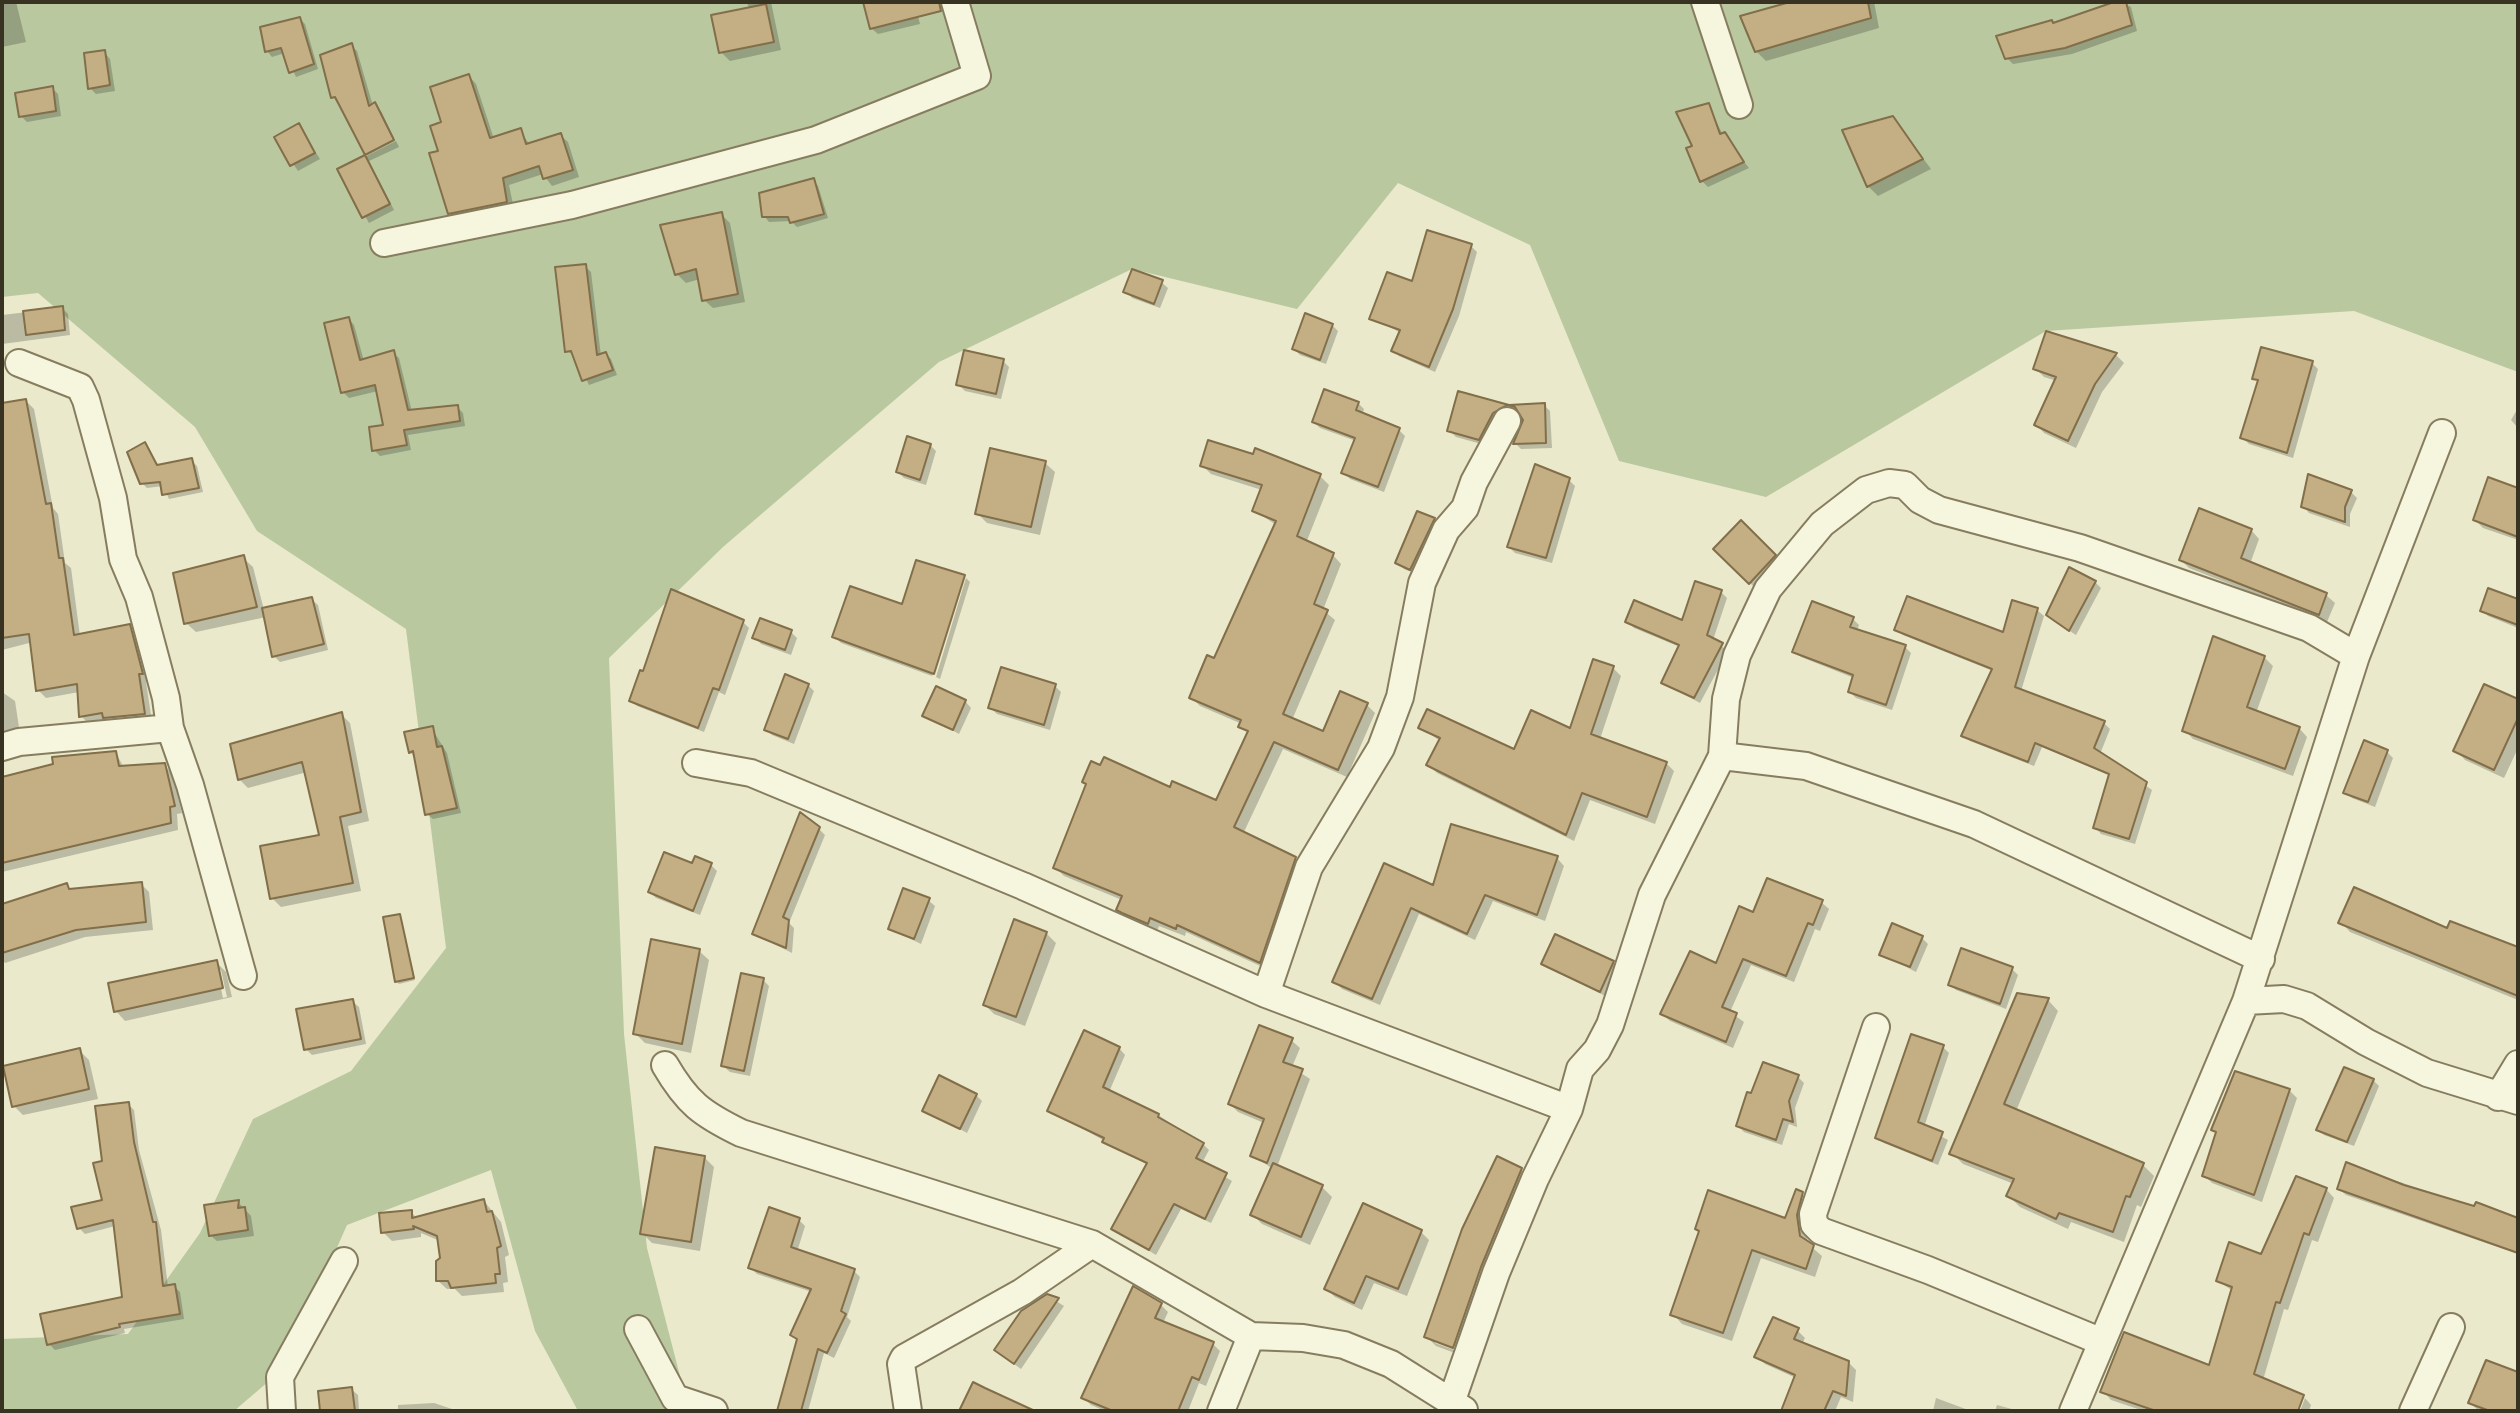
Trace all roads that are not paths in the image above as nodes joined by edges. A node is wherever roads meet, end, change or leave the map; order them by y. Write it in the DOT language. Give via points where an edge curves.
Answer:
graph roads {
  1 [pos="955,2"];
  2 [pos="1705,2"];
  3 [pos="1739,105"];
  4 [pos="384,243"];
  5 [pos="19,363"];
  6 [pos="1507,421"];
  7 [pos="2442,433"];
  8 [pos="2356,656"];
  9 [pos="170,728"];
  10 [pos="2,747"];
  11 [pos="1722,756"];
  12 [pos="696,763"];
  13 [pos="2261,959"];
  14 [pos="243,976"];
  15 [pos="1266,994"];
  16 [pos="2246,1001"];
  17 [pos="1876,1027"];
  18 [pos="2518,1064"];
  19 [pos="665,1065"];
  20 [pos="2508,1099"];
  21 [pos="1569,1109"];
  22 [pos="1092,1244"];
  23 [pos="344,1261"];
  24 [pos="2451,1327"];
  25 [pos="638,1329"];
  26 [pos="1251,1336"];
  27 [pos="2100,1341"];
  28 [pos="1459,1405"];
  29 [pos="282,1411"];
  30 [pos="714,1411"];
  31 [pos="908,1411"];
  32 [pos="1221,1411"];
  33 [pos="2073,1411"];
  34 [pos="2413,1411"];
  1 -- 4 [label="street" via="977,76 816,140 572,205"];
  2 -- 3 [label="street"];
  5 -- 9 [label="street" via="80,387 86,400 113,498 123,559 157,660"];
  6 -- 15 [label="street" via="1422,583 1400,697 1386,735 1309,867"];
  7 -- 8 [label="street"];
  8 -- 11 [label="street" via="2309,628 2080,548 1939,510 1905,485 1889,483 1866,490 1822,524 1768,589 1737,655 1726,699"];
  8 -- 13 [label="street"];
  9 -- 10 [label="street"];
  9 -- 14 [label="street"];
  11 -- 13 [label="street" via="1806,766 1974,824"];
  11 -- 21 [label="street" via="1652,895 1610,1025 1580,1069"];
  12 -- 15 [label="street" via="751,773"];
  13 -- 16 [label="street"];
  15 -- 21 [label="street"];
  16 -- 20 [label="street" via="2284,999 2307,1006 2427,1073"];
  16 -- 27 [label="street"];
  17 -- 27 [label="street" via="1814,1224"];
  18 -- 20 [label="street"];
  19 -- 22 [label="street" via="681,1093 703,1115 741,1133"];
  21 -- 28 [label="street" via="1496,1273"];
  22 -- 26 [label="street"];
  22 -- 31 [label="street" via="1022,1292 904,1358"];
  23 -- 29 [label="street" via="280,1377"];
  24 -- 34 [label="street"];
  25 -- 30 [label="street" via="675,1398"];
  26 -- 28 [label="street" via="1344,1345 1391,1364"];
  26 -- 32 [label="street"];
  27 -- 33 [label="street"];
}
